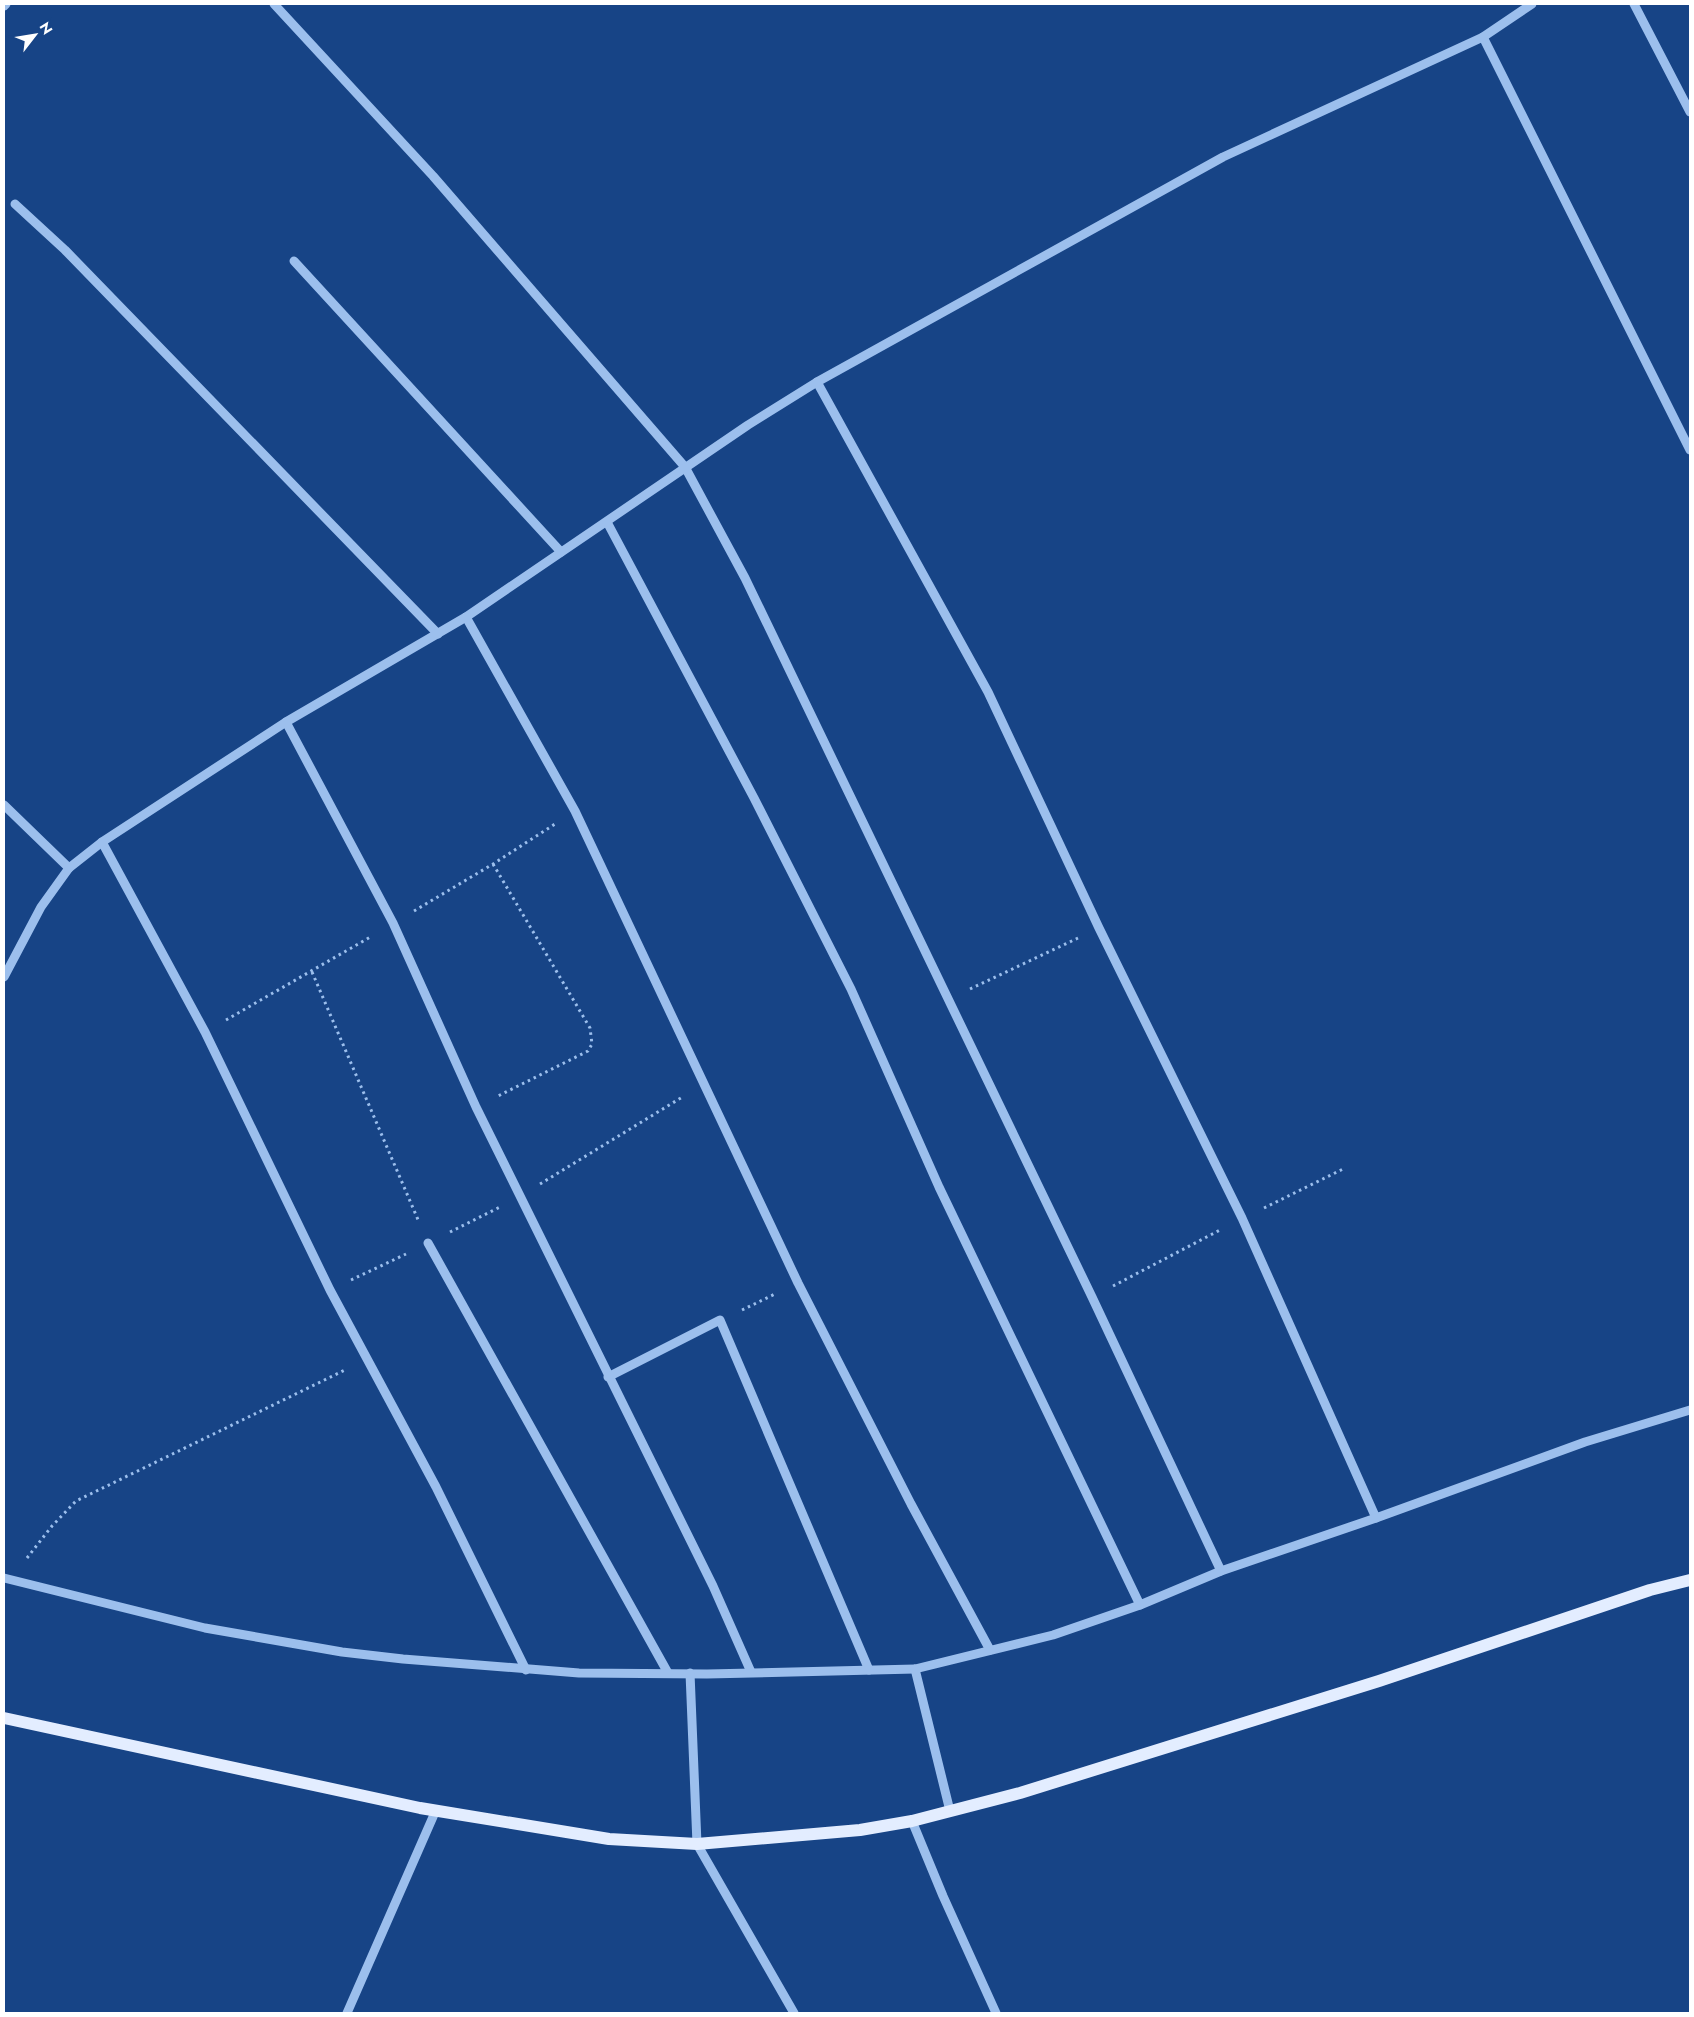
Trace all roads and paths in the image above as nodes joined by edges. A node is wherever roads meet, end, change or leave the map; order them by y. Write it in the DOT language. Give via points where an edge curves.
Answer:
graph roads {
  1 [pos="274,4"];
  2 [pos="1532,4"];
  3 [pos="1634,4"];
  4 [pos="1483,37"];
  5 [pos="1690,112"];
  6 [pos="15,204"];
  7 [pos="294,261"];
  8 [pos="817,382"];
  9 [pos="1690,450"];
  10 [pos="685,467"];
  11 [pos="607,522"];
  12 [pos="561,552"];
  13 [pos="466,617"];
  14 [pos="438,634"];
  15 [pos="286,722"];
  16 [pos="4,805"];
  17 [pos="575,811"];
  18 [pos="102,842"];
  19 [pos="493,864"];
  20 [pos="70,868"];
  21 [pos="394,923"];
  22 [pos="1098,928"];
  23 [pos="312,972"];
  24 [pos="4,977"];
  25 [pos="949,999"];
  26 [pos="205,1032"];
  27 [pos="704,1083"];
  28 [pos="476,1107"];
  29 [pos="1343,1169"];
  30 [pos="520,1197"];
  31 [pos="1242,1218"];
  32 [pos="428,1243"];
  33 [pos="798,1283"];
  34 [pos="330,1290"];
  35 [pos="1092,1297"];
  36 [pos="720,1320"];
  37 [pos="368,1359"];
  38 [pos="608,1377"];
  39 [pos="1690,1410"];
  40 [pos="1376,1518"];
  41 [pos="1221,1571"];
  42 [pos="7,1579"];
  43 [pos="1690,1580"];
  44 [pos="1140,1605"];
  45 [pos="990,1650"];
  46 [pos="915,1669"];
  47 [pos="526,1670"];
  48 [pos="869,1670"];
  49 [pos="751,1672"];
  50 [pos="690,1673"];
  51 [pos="668,1674"];
  52 [pos="4,1718"];
  53 [pos="436,1810"];
  54 [pos="950,1811"];
  55 [pos="912,1821"];
  56 [pos="697,1844"];
  57 [pos="348,2013"];
  58 [pos="794,2013"];
  59 [pos="996,2013"];
  1 -- 10 [label="street" via="433,176"];
  2 -- 4 [label="street"];
  3 -- 5 [label="street"];
  4 -- 8 [label="street" via="1223,157"];
  4 -- 9 [label="street"];
  6 -- 14 [label="street" via="65,250"];
  7 -- 12 [label="street"];
  8 -- 10 [label="street"];
  8 -- 22 [label="street" via="988,692"];
  10 -- 11 [label="street"];
  10 -- 25 [label="street" via="745,578"];
  11 -- 12 [label="street"];
  11 -- 44 [label="street" via="851,989 939,1187"];
  12 -- 13 [label="street"];
  13 -- 14 [label="street"];
  13 -- 17 [label="street"];
  14 -- 15 [label="street"];
  15 -- 18 [label="street"];
  15 -- 21 [label="street"];
  16 -- 20 [label="street"];
  17 -- 19 [label="path"];
  17 -- 27 [label="street"];
  18 -- 20 [label="street"];
  18 -- 26 [label="street"];
  19 -- 21 [label="path"];
  19 -- 28 [label="path" via="590,1028 592,1044 588,1051"];
  20 -- 24 [label="street" via="41,907"];
  21 -- 23 [label="path"];
  21 -- 28 [label="street"];
  22 -- 25 [label="path"];
  22 -- 31 [label="street"];
  23 -- 26 [label="path"];
  23 -- 32 [label="path"];
  25 -- 35 [label="street"];
  26 -- 34 [label="street"];
  27 -- 30 [label="path"];
  27 -- 33 [label="street"];
  28 -- 30 [label="street"];
  29 -- 31 [label="path"];
  30 -- 32 [label="path"];
  30 -- 38 [label="street"];
  31 -- 35 [label="path"];
  31 -- 40 [label="street"];
  32 -- 34 [label="path"];
  32 -- 51 [label="street"];
  33 -- 36 [label="path"];
  33 -- 45 [label="street"];
  34 -- 37 [label="street"];
  35 -- 41 [label="street"];
  36 -- 38 [label="street"];
  36 -- 48 [label="street"];
  37 -- 42 [label="path" via="76,1501"];
  37 -- 47 [label="street" via="436,1487"];
  38 -- 49 [label="street" via="713,1586"];
  39 -- 40 [label="street" via="1585,1442"];
  40 -- 41 [label="street"];
  41 -- 44 [label="street"];
  42 -- 47 [label="street" via="205,1628 360,1654"];
  43 -- 54 [label="main road" via="1650,1590 1379,1681 1039,1788"];
  44 -- 45 [label="street" via="1053,1635"];
  45 -- 46 [label="street"];
  46 -- 48 [label="street"];
  46 -- 54 [label="street"];
  47 -- 51 [label="street"];
  48 -- 49 [label="street"];
  49 -- 50 [label="street"];
  50 -- 51 [label="street"];
  50 -- 56 [label="street"];
  52 -- 53 [label="main road"];
  53 -- 56 [label="main road" via="610,1838"];
  53 -- 57 [label="street"];
  54 -- 55 [label="main road"];
  55 -- 56 [label="main road" via="860,1830"];
  55 -- 59 [label="street"];
  56 -- 58 [label="street"];
}
